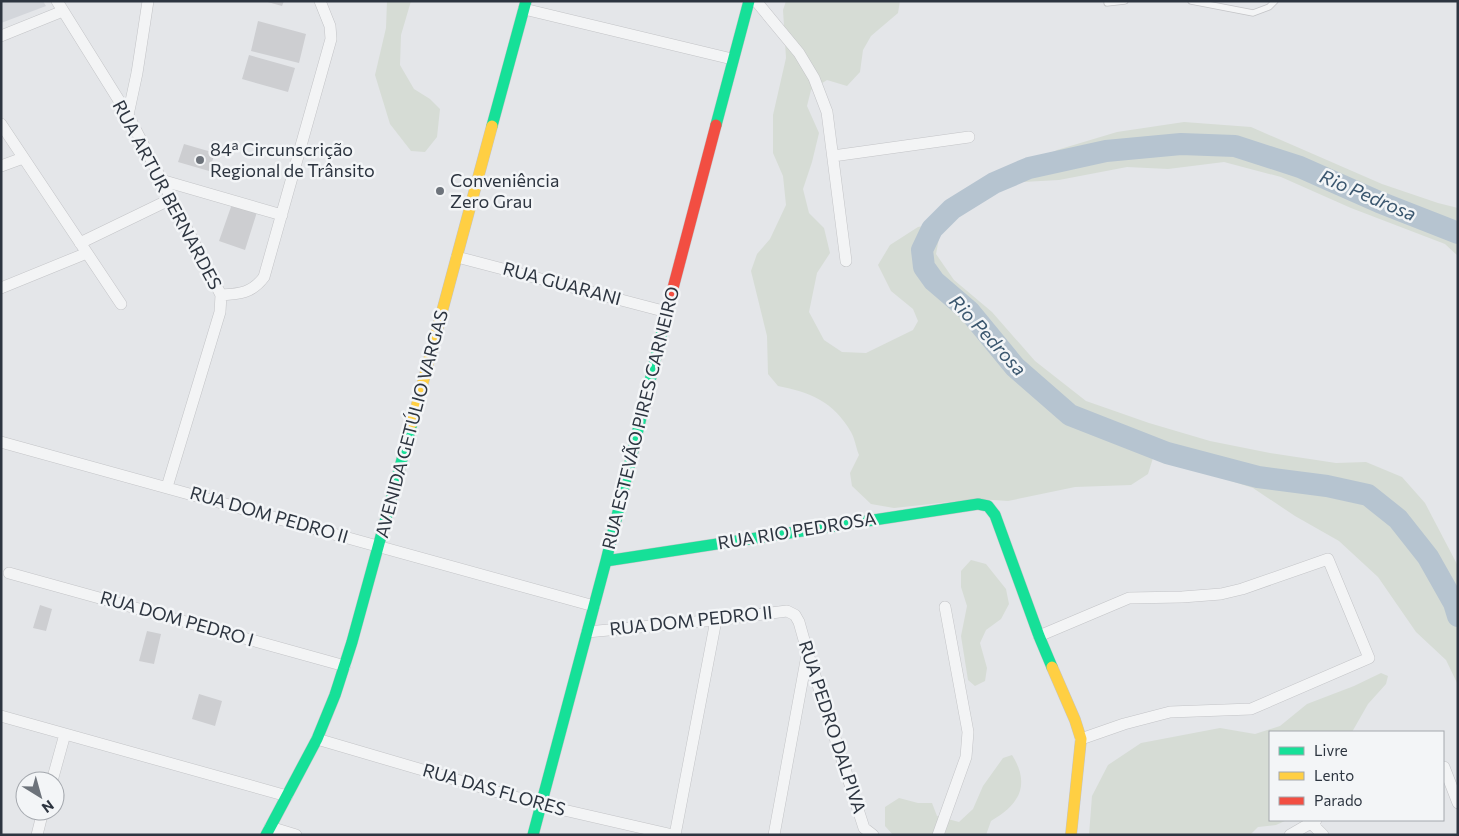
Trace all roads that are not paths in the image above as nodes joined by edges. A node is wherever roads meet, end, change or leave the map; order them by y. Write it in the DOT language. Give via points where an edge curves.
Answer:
graph roads {
  1 [pos="148,1"];
  2 [pos="320,1"];
  3 [pos="748,1"];
  4 [pos="756,1"];
  5 [pos="1125,1"];
  6 [pos="1191,1"];
  7 [pos="1275,1"];
  8 [pos="1107,3"];
  9 [pos="525,5"];
  10 [pos="60,6"];
  11 [pos="1,36"];
  12 [pos="732,60"];
  13 [pos="128,114"];
  14 [pos="1,124"];
  15 [pos="969,137"];
  16 [pos="833,156"];
  17 [pos="23,158"];
  18 [pos="1,166"];
  19 [pos="161,180"];
  20 [pos="171,199"];
  21 [pos="282,215"];
  22 [pos="80,242"];
  23 [pos="86,253"];
  24 [pos="458,257"];
  25 [pos="846,261"];
  26 [pos="1,288"];
  27 [pos="221,295"];
  28 [pos="121,304"];
  29 [pos="667,312"];
  30 [pos="1,442"];
  31 [pos="167,487"];
  32 [pos="379,547"];
  33 [pos="606,561"];
  34 [pos="9,573"];
  35 [pos="594,606"];
  36 [pos="945,607"];
  37 [pos="795,615"];
  38 [pos="716,620"];
  39 [pos="587,632"];
  40 [pos="1040,636"];
  41 [pos="808,654"];
  42 [pos="344,666"];
  43 [pos="1,716"];
  44 [pos="65,734"];
  45 [pos="317,739"];
  46 [pos="1081,739"];
  47 [pos="1444,770"];
  48 [pos="55,771"];
  49 [pos="287,796"];
  50 [pos="1458,802"];
  51 [pos="542,805"];
  52 [pos="40,821"];
  53 [pos="1313,821"];
  54 [pos="268,831"];
  55 [pos="867,833"];
  56 [pos="37,835"];
  57 [pos="296,835"];
  58 [pos="533,835"];
  59 [pos="674,835"];
  60 [pos="774,835"];
  61 [pos="938,835"];
  62 [pos="1070,835"];
  63 [pos="1290,835"];
  64 [pos="1323,835"];
  1 -- 13 [label="street"];
  2 -- 21 [label="street" via="330,26 331,39"];
  3 -- 12 [label="street, RUA ESTEVÃO PIRES CARNEIRO"];
  4 -- 16 [label="street" via="799,53 814,78 827,112"];
  5 -- 8 [label="lane"];
  6 -- 7 [label="lane" via="1253,13"];
  9 -- 12 [label="street"];
  9 -- 24 [label="street, AVENIDA GETÚLIO VARGAS"];
  10 -- 11 [label="street"];
  10 -- 13 [label="street, RUA ARTUR BERNARDES"];
  12 -- 29 [label="street, RUA ESTEVÃO PIRES CARNEIRO"];
  13 -- 19 [label="street, RUA ARTUR BERNARDES"];
  14 -- 17 [label="street"];
  15 -- 16 [label="street"];
  16 -- 25 [label="street"];
  17 -- 18 [label="street"];
  17 -- 22 [label="street"];
  19 -- 20 [label="street, RUA ARTUR BERNARDES"];
  19 -- 21 [label="street"];
  20 -- 22 [label="street"];
  20 -- 27 [label="street, RUA ARTUR BERNARDES"];
  21 -- 27 [label="street" via="264,277 257,287 238,294"];
  22 -- 23 [label="street"];
  23 -- 26 [label="street"];
  23 -- 28 [label="street"];
  24 -- 29 [label="street, RUA GUARANI"];
  24 -- 32 [label="street, AVENIDA GETÚLIO VARGAS"];
  27 -- 31 [label="street, RUA ARTUR BERNARDES" via="220,312"];
  29 -- 33 [label="street, RUA ESTEVÃO PIRES CARNEIRO"];
  30 -- 31 [label="street, RUA DOM PEDRO II"];
  31 -- 32 [label="street, RUA DOM PEDRO II"];
  32 -- 35 [label="street, RUA DOM PEDRO II"];
  32 -- 42 [label="street, AVENIDA GETÚLIO VARGAS"];
  33 -- 35 [label="street, RUA ESTEVÃO PIRES CARNEIRO"];
  33 -- 40 [label="street, RUA RIO PEDROSA" via="978,504 988,506 995,515"];
  34 -- 42 [label="street, RUA DOM PEDRO I"];
  35 -- 39 [label="street, RUA ESTEVÃO PIRES CARNEIRO"];
  36 -- 61 [label="street" via="968,732 966,757"];
  37 -- 38 [label="street, RUA DOM PEDRO II" via="787,611"];
  37 -- 41 [label="street, RUA PEDRO DALPIVA"];
  38 -- 39 [label="street, RUA DOM PEDRO II"];
  38 -- 59 [label="street"];
  39 -- 51 [label="street, RUA ESTEVÃO PIRES CARNEIRO"];
  40 -- 46 [label="street"];
  40 -- 46 [label="street" via="1129,598 1221,594 1328,559 1369,658 1251,709 1170,712"];
  41 -- 55 [label="street, RUA PEDRO DALPIVA"];
  41 -- 60 [label="street"];
  42 -- 45 [label="street, AVENIDA GETÚLIO VARGAS"];
  43 -- 44 [label="street"];
  44 -- 48 [label="street"];
  44 -- 49 [label="street"];
  45 -- 49 [label="street, AVENIDA GETÚLIO VARGAS"];
  45 -- 51 [label="street, RUA DAS FLORES"];
  46 -- 62 [label="street"];
  47 -- 50 [label="street"];
  49 -- 54 [label="street, AVENIDA GETÚLIO VARGAS"];
  51 -- 58 [label="street, RUA ESTEVÃO PIRES CARNEIRO"];
  51 -- 59 [label="street, RUA DAS FLORES"];
  52 -- 56 [label="street"];
  53 -- 63 [label="street"];
  53 -- 64 [label="street"];
  54 -- 57 [label="street"];
}
